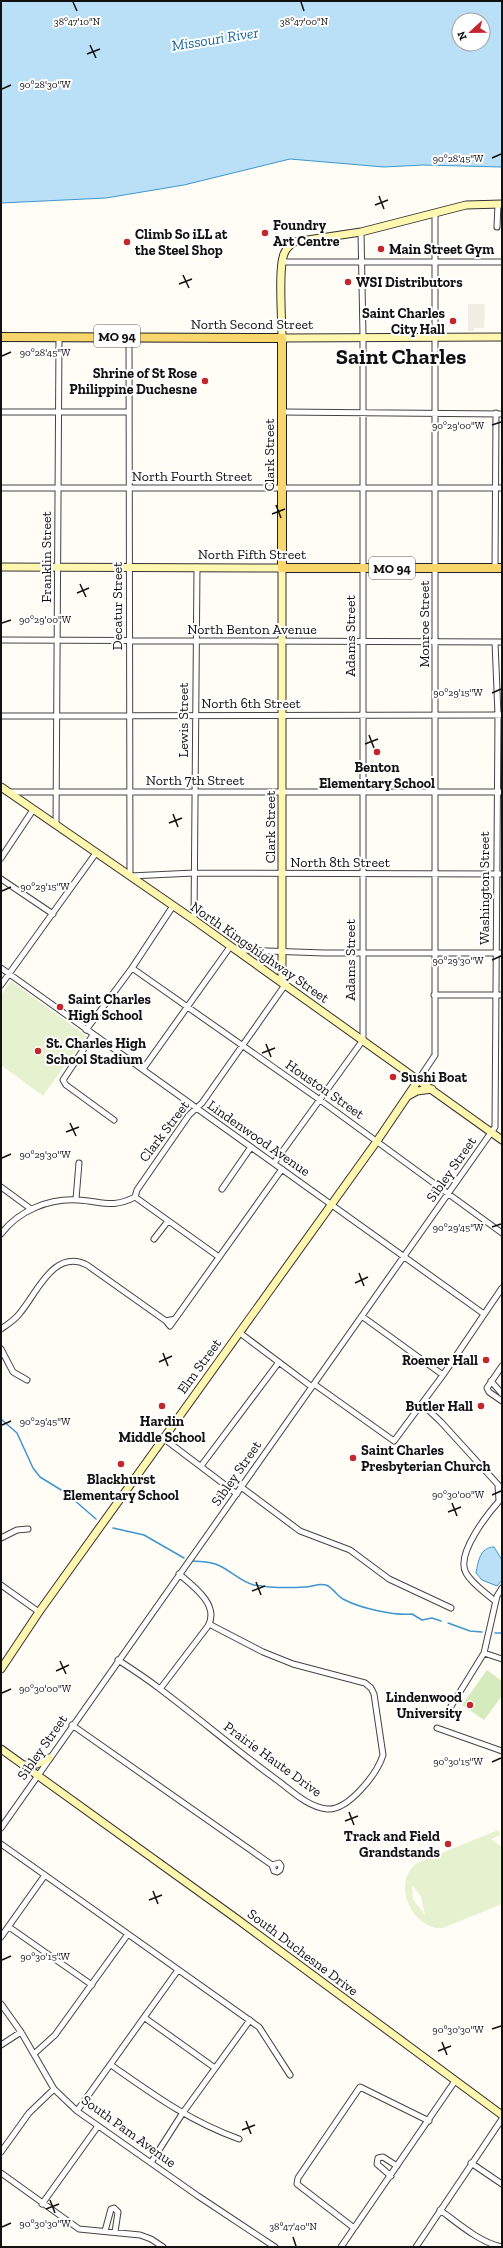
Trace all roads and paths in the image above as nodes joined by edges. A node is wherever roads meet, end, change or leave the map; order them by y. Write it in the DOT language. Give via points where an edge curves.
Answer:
graph roads {
  1 [pos="500,204"];
  2 [pos="435,213"];
  3 [pos="497,227"];
  4 [pos="361,232"];
  5 [pos="282,262"];
  6 [pos="362,262"];
  7 [pos="435,262"];
  8 [pos="502,262"];
  9 [pos="129,336"];
  10 [pos="363,336"];
  11 [pos="435,336"];
  12 [pos="1,337"];
  13 [pos="59,337"];
  14 [pos="502,337"];
  15 [pos="282,338"];
  16 [pos="1,412"];
  17 [pos="59,412"];
  18 [pos="129,412"];
  19 [pos="282,412"];
  20 [pos="435,412"];
  21 [pos="362,413"];
  22 [pos="496,414"];
  23 [pos="502,414"];
  24 [pos="1,488"];
  25 [pos="58,488"];
  26 [pos="129,488"];
  27 [pos="282,488"];
  28 [pos="362,488"];
  29 [pos="435,488"];
  30 [pos="496,488"];
  31 [pos="502,488"];
  32 [pos="1,567"];
  33 [pos="58,567"];
  34 [pos="129,567"];
  35 [pos="197,567"];
  36 [pos="362,567"];
  37 [pos="282,568"];
  38 [pos="436,568"];
  39 [pos="499,568"];
  40 [pos="1,640"];
  41 [pos="57,640"];
  42 [pos="129,640"];
  43 [pos="196,641"];
  44 [pos="283,641"];
  45 [pos="362,642"];
  46 [pos="436,642"];
  47 [pos="495,642"];
  48 [pos="502,642"];
  49 [pos="129,715"];
  50 [pos="195,715"];
  51 [pos="283,715"];
  52 [pos="362,715"];
  53 [pos="436,715"];
  54 [pos="500,715"];
  55 [pos="1,716"];
  56 [pos="57,716"];
  57 [pos="1,787"];
  58 [pos="56,791"];
  59 [pos="130,791"];
  60 [pos="8,792"];
  61 [pos="195,792"];
  62 [pos="283,792"];
  63 [pos="362,792"];
  64 [pos="435,792"];
  65 [pos="500,792"];
  66 [pos="34,810"];
  67 [pos="56,826"];
  68 [pos="96,853"];
  69 [pos="1,858"];
  70 [pos="194,873"];
  71 [pos="283,874"];
  72 [pos="362,874"];
  73 [pos="435,874"];
  74 [pos="496,874"];
  75 [pos="502,874"];
  76 [pos="130,876"];
  77 [pos="1,879"];
  78 [pos="173,906"];
  79 [pos="53,914"];
  80 [pos="194,920"];
  81 [pos="230,947"];
  82 [pos="283,950"];
  83 [pos="362,953"];
  84 [pos="435,953"];
  85 [pos="496,953"];
  86 [pos="502,953"];
  87 [pos="1,968"];
  88 [pos="132,968"];
  89 [pos="9,973"];
  90 [pos="1,985"];
  91 [pos="285,985"];
  92 [pos="434,995"];
  93 [pos="496,995"];
  94 [pos="502,995"];
  95 [pos="189,1008"];
  96 [pos="86,1030"];
  97 [pos="92,1035"];
  98 [pos="362,1040"];
  99 [pos="242,1046"];
  100 [pos="143,1069"];
  101 [pos="419,1079"];
  102 [pos="432,1089"];
  103 [pos="408,1096"];
  104 [pos="320,1100"];
  105 [pos="196,1108"];
  106 [pos="114,1120"];
  107 [pos="492,1132"];
  108 [pos="502,1140"];
  109 [pos="377,1141"];
  110 [pos="251,1147"];
  111 [pos="79,1163"];
  112 [pos="274,1163"];
  113 [pos="282,1169"];
  114 [pos="1,1187"];
  115 [pos="222,1189"];
  116 [pos="448,1195"];
  117 [pos="135,1197"];
  118 [pos="76,1199"];
  119 [pos="331,1203"];
  120 [pos="31,1209"];
  121 [pos="168,1221"];
  122 [pos="502,1233"];
  123 [pos="1,1234"];
  124 [pos="154,1239"];
  125 [pos="404,1256"];
  126 [pos="219,1258"];
  127 [pos="502,1288"];
  128 [pos="484,1314"];
  129 [pos="363,1317"];
  130 [pos="1,1328"];
  131 [pos="240,1333"];
  132 [pos="1,1349"];
  133 [pos="279,1362"];
  134 [pos="502,1366"];
  135 [pos="442,1376"];
  136 [pos="27,1380"];
  137 [pos="491,1381"];
  138 [pos="313,1385"];
  139 [pos="502,1394"];
  140 [pos="502,1401"];
  141 [pos="422,1404"];
  142 [pos="163,1438"];
  143 [pos="201,1466"];
  144 [pos="241,1487"];
  145 [pos="500,1487"];
  146 [pos="237,1494"];
  147 [pos="500,1500"];
  148 [pos="28,1529"];
  149 [pos="1,1538"];
  150 [pos="179,1574"];
  151 [pos="1,1585"];
  152 [pos="501,1590"];
  153 [pos="495,1601"];
  154 [pos="451,1608"];
  155 [pos="39,1612"];
  156 [pos="209,1624"];
  157 [pos="484,1653"];
  158 [pos="502,1659"];
  159 [pos="118,1660"];
  160 [pos="1,1669"];
  161 [pos="160,1689"];
  162 [pos="446,1716"];
  163 [pos="72,1725"];
  164 [pos="437,1728"];
  165 [pos="1,1749"];
  166 [pos="502,1751"];
  167 [pos="49,1758"];
  168 [pos="24,1765"];
  169 [pos="38,1775"];
  170 [pos="1,1828"];
  171 [pos="1,1844"];
  172 [pos="272,1865"];
  173 [pos="45,1875"];
  174 [pos="9,1927"];
  175 [pos="128,1934"];
  176 [pos="1,1938"];
  177 [pos="178,1970"];
  178 [pos="92,1985"];
  179 [pos="1,2004"];
  180 [pos="145,2018"];
  181 [pos="250,2020"];
  182 [pos="21,2032"];
  183 [pos="1,2045"];
  184 [pos="34,2054"];
  185 [pos="111,2065"];
  186 [pos="215,2068"];
  187 [pos="290,2075"];
  188 [pos="455,2081"];
  189 [pos="54,2088"];
  190 [pos="78,2110"];
  191 [pos="182,2114"];
  192 [pos="502,2114"];
  193 [pos="502,2119"];
  194 [pos="429,2121"];
  195 [pos="98,2126"];
  196 [pos="239,2139"];
  197 [pos="1,2152"];
  198 [pos="152,2161"];
  199 [pos="471,2163"];
  200 [pos="397,2166"];
  201 [pos="1,2173"];
  202 [pos="391,2176"];
  203 [pos="502,2184"];
  204 [pos="42,2204"];
  205 [pos="440,2210"];
  206 [pos="354,2228"];
  207 [pos="105,2231"];
  208 [pos="115,2232"];
  209 [pos="163,2247"];
  210 [pos="275,2247"];
  211 [pos="341,2247"];
  212 [pos="416,2247"];
  213 [pos="502,2247"];
  1 -- 2 [label="main road" via="466,205"];
  1 -- 3 [label="street"];
  2 -- 4 [label="main road"];
  2 -- 7 [label="street, Monroe Street"];
  4 -- 5 [label="main road" via="294,242 286,249"];
  4 -- 6 [label="street, Adams Street"];
  5 -- 6 [label="street"];
  5 -- 15 [label="main road, Clark Street"];
  6 -- 7 [label="street"];
  6 -- 10 [label="street, Adams Street"];
  7 -- 8 [label="street"];
  7 -- 11 [label="street, Monroe Street"];
  9 -- 13 [label="main road, North Second Street / MO 94"];
  9 -- 15 [label="main road, North Second Street / MO 94"];
  9 -- 18 [label="street, Decatur Street"];
  10 -- 11 [label="main road, North Second Street"];
  10 -- 15 [label="main road, North Second Street"];
  10 -- 21 [label="street, Adams Street"];
  11 -- 14 [label="main road, North Second Street"];
  11 -- 20 [label="street, Monroe Street"];
  12 -- 13 [label="main road, North Second Street / MO 94"];
  13 -- 17 [label="street, Franklin Street"];
  15 -- 19 [label="main road, Clark Street"];
  16 -- 17 [label="street"];
  17 -- 18 [label="street"];
  17 -- 25 [label="street, Franklin Street"];
  18 -- 26 [label="street, Decatur Street"];
  19 -- 21 [label="street"];
  19 -- 27 [label="main road, Clark Street"];
  20 -- 21 [label="street"];
  20 -- 22 [label="street"];
  20 -- 29 [label="street, Monroe Street"];
  21 -- 28 [label="street, Adams Street"];
  22 -- 23 [label="street"];
  22 -- 30 [label="street"];
  24 -- 25 [label="street, North Fourth Street"];
  25 -- 26 [label="street, North Fourth Street"];
  25 -- 33 [label="street, Franklin Street"];
  26 -- 27 [label="street, North Fourth Street"];
  26 -- 34 [label="street, Decatur Street"];
  27 -- 28 [label="street, North Fourth Street"];
  27 -- 37 [label="main road, Clark Street"];
  28 -- 29 [label="street, North Fourth Street"];
  28 -- 36 [label="street, Adams Street"];
  29 -- 30 [label="street, North Fourth Street"];
  29 -- 38 [label="street, Monroe Street"];
  30 -- 31 [label="street, North Fourth Street"];
  30 -- 39 [label="street"];
  32 -- 33 [label="main road, North Fifth Street"];
  33 -- 34 [label="main road, North Fifth Street"];
  33 -- 41 [label="street, Franklin Street"];
  34 -- 35 [label="main road, North Fifth Street"];
  34 -- 42 [label="street, Decatur Street"];
  35 -- 37 [label="main road, North Fifth Street"];
  35 -- 43 [label="street, Lewis Street"];
  36 -- 37 [label="main road, North Fifth Street / MO 94"];
  36 -- 38 [label="main road, North Fifth Street / MO 94"];
  36 -- 45 [label="street, Adams Street"];
  37 -- 44 [label="main road, Clark Street"];
  38 -- 39 [label="main road, North Fifth Street / MO 94"];
  38 -- 46 [label="street, Monroe Street"];
  40 -- 41 [label="street, North Benton Avenue"];
  41 -- 42 [label="street, North Benton Avenue"];
  41 -- 56 [label="street, Franklin Street"];
  42 -- 43 [label="street, North Benton Avenue"];
  42 -- 49 [label="street, Decatur Street"];
  43 -- 44 [label="street, North Benton Avenue"];
  43 -- 50 [label="street, Lewis Street"];
  44 -- 45 [label="street, North Benton Avenue"];
  44 -- 51 [label="main road, Clark Street"];
  45 -- 46 [label="street, North Benton Avenue"];
  45 -- 52 [label="street, Adams Street"];
  46 -- 47 [label="street, North Benton Avenue"];
  46 -- 53 [label="street, Monroe Street"];
  47 -- 48 [label="street, North Benton Avenue"];
  47 -- 54 [label="street, Washington Street"];
  49 -- 50 [label="street, North 6th Street"];
  49 -- 56 [label="street, North 6th Street"];
  49 -- 59 [label="street, Decatur Street"];
  50 -- 51 [label="street, North 6th Street"];
  50 -- 61 [label="street, Lewis Street"];
  51 -- 52 [label="street, North 6th Street"];
  51 -- 62 [label="main road, Clark Street"];
  52 -- 53 [label="street, North 6th Street"];
  52 -- 63 [label="street, Adams Street"];
  53 -- 54 [label="street, North 6th Street"];
  53 -- 64 [label="street, Monroe Street"];
  54 -- 65 [label="street, Washington Street"];
  55 -- 56 [label="street, North 6th Street"];
  56 -- 58 [label="street, Franklin Street"];
  57 -- 60 [label="main road, North Kingshighway Street"];
  58 -- 59 [label="street, North 7th Street"];
  58 -- 60 [label="street, North 7th Street"];
  58 -- 67 [label="street, Franklin Street"];
  59 -- 61 [label="street, North 7th Street"];
  59 -- 76 [label="street, Decatur Street"];
  60 -- 66 [label="main road, North Kingshighway Street"];
  61 -- 62 [label="street, North 7th Street"];
  61 -- 70 [label="street, Lewis Street"];
  62 -- 63 [label="street, North 7th Street"];
  62 -- 71 [label="main road, Clark Street"];
  63 -- 64 [label="street, North 7th Street"];
  63 -- 72 [label="street, Adams Street"];
  64 -- 65 [label="street, North 7th Street"];
  64 -- 73 [label="street, Monroe Street"];
  65 -- 74 [label="street, Washington Street"];
  66 -- 67 [label="main road, North Kingshighway Street"];
  66 -- 69 [label="street"];
  67 -- 68 [label="main road, North Kingshighway Street"];
  68 -- 76 [label="main road, North Kingshighway Street"];
  68 -- 79 [label="street"];
  70 -- 71 [label="street, North 8th Street"];
  70 -- 76 [label="street, North 8th Street"];
  70 -- 80 [label="street, Lewis Street"];
  71 -- 72 [label="street, North 8th Street"];
  71 -- 82 [label="main road, Clark Street"];
  72 -- 73 [label="street, North 8th Street"];
  72 -- 83 [label="street, Adams Street"];
  73 -- 74 [label="street, North 8th Street"];
  73 -- 84 [label="street, Monroe Street"];
  74 -- 75 [label="street, North 8th Street"];
  74 -- 85 [label="street, Washington Street"];
  76 -- 78 [label="main road, North Kingshighway Street"];
  77 -- 79 [label="street"];
  78 -- 80 [label="main road, North Kingshighway Street"];
  78 -- 88 [label="street"];
  79 -- 89 [label="street"];
  80 -- 81 [label="main road, North Kingshighway Street"];
  81 -- 82 [label="street" via="239,950"];
  81 -- 91 [label="main road, North Kingshighway Street"];
  81 -- 95 [label="street"];
  82 -- 83 [label="street"];
  82 -- 91 [label="main road, Clark Street" via="282,977"];
  83 -- 84 [label="street"];
  83 -- 98 [label="street, Adams Street"];
  84 -- 85 [label="street"];
  84 -- 92 [label="street, Monroe Street"];
  85 -- 86 [label="street"];
  85 -- 93 [label="street, Washington Street"];
  87 -- 89 [label="street, Lindenwood Avenue"];
  88 -- 95 [label="street, Houston Street"];
  88 -- 96 [label="street"];
  89 -- 90 [label="street"];
  89 -- 96 [label="street, Lindenwood Avenue"];
  91 -- 98 [label="main road, North Kingshighway Street"];
  91 -- 99 [label="street, Clark Street"];
  92 -- 93 [label="street"];
  92 -- 101 [label="street, Monroe Street" via="435,1055"];
  93 -- 94 [label="street"];
  93 -- 107 [label="street, Washington Street" via="495,1127"];
  95 -- 99 [label="street, Houston Street"];
  95 -- 100 [label="street"];
  96 -- 97 [label="street, Lindenwood Avenue"];
  97 -- 100 [label="street, Lindenwood Avenue"];
  97 -- 106 [label="street" via="63,1080 66,1086"];
  98 -- 101 [label="main road, North Kingshighway Street"];
  98 -- 104 [label="street"];
  99 -- 104 [label="street, Houston Street"];
  99 -- 105 [label="street, Clark Street"];
  100 -- 105 [label="street, Lindenwood Avenue"];
  101 -- 102 [label="main road, North Kingshighway Street"];
  101 -- 103 [label="main road, Elm Street"];
  102 -- 103 [label="main road" via="417,1091"];
  102 -- 107 [label="main road, North Kingshighway Street"];
  103 -- 109 [label="main road, Elm Street"];
  104 -- 109 [label="street, Houston Street"];
  104 -- 112 [label="street"];
  105 -- 110 [label="street, Lindenwood Avenue"];
  105 -- 117 [label="street, Clark Street"];
  107 -- 108 [label="main road, North Kingshighway Street"];
  107 -- 116 [label="street, Sibley Street"];
  109 -- 116 [label="street, Houston Street"];
  109 -- 119 [label="main road, Elm Street"];
  110 -- 112 [label="street, Lindenwood Avenue"];
  110 -- 115 [label="street"];
  111 -- 118 [label="street"];
  112 -- 113 [label="street, Lindenwood Avenue"];
  113 -- 119 [label="street, Lindenwood Avenue"];
  113 -- 126 [label="street"];
  114 -- 120 [label="street"];
  116 -- 122 [label="street, Houston Street"];
  116 -- 125 [label="street, Sibley Street"];
  117 -- 118 [label="street" via="123,1203 110,1205"];
  117 -- 121 [label="street"];
  118 -- 120 [label="street" via="55,1201"];
  119 -- 125 [label="street, Lindenwood Avenue"];
  119 -- 131 [label="main road, Elm Street"];
  120 -- 123 [label="street" via="17,1218"];
  121 -- 124 [label="street"];
  121 -- 126 [label="street"];
  125 -- 128 [label="street, Lindenwood Avenue"];
  125 -- 129 [label="street, Sibley Street"];
  126 -- 130 [label="street" via="175,1319 166,1321 87,1265 70,1261 62,1263 48,1274 20,1314"];
  127 -- 128 [label="street"];
  128 -- 135 [label="street"];
  129 -- 135 [label="street"];
  129 -- 138 [label="street, Sibley Street"];
  131 -- 133 [label="street"];
  131 -- 142 [label="main road, Elm Street"];
  132 -- 136 [label="street" via="13,1372"];
  133 -- 138 [label="street"];
  133 -- 143 [label="street"];
  134 -- 137 [label="street"];
  135 -- 141 [label="street"];
  137 -- 139 [label="street"];
  137 -- 140 [label="street" via="487,1387 488,1391"];
  138 -- 141 [label="street" via="394,1442"];
  138 -- 144 [label="street, Sibley Street"];
  141 -- 145 [label="street"];
  142 -- 143 [label="street"];
  142 -- 155 [label="main road, Elm Street"];
  143 -- 146 [label="street"];
  144 -- 146 [label="street, Sibley Street"];
  144 -- 154 [label="street" via="300,1531 350,1550 389,1579"];
  145 -- 147 [label="street"];
  146 -- 150 [label="street, Sibley Street"];
  147 -- 153 [label="street" via="468,1545 463,1562 468,1576"];
  148 -- 149 [label="street" via="17,1530"];
  150 -- 156 [label="street" via="206,1600 210,1612"];
  150 -- 159 [label="street, Sibley Street"];
  151 -- 155 [label="street"];
  152 -- 153 [label="street"];
  153 -- 157 [label="street"];
  155 -- 160 [label="main road, Elm Street"];
  156 -- 161 [label="street"];
  156 -- 161 [label="street, Prairie Haute Drive" via="293,1664 365,1683 374,1694 383,1755 379,1764 350,1801 327,1809 309,1803"];
  157 -- 158 [label="street"];
  157 -- 162 [label="street"];
  159 -- 161 [label="street, Prairie Haute Drive"];
  159 -- 163 [label="street, Sibley Street"];
  163 -- 167 [label="street, Sibley Street"];
  163 -- 172 [label="street"];
  164 -- 166 [label="street"];
  165 -- 168 [label="main road, South Duchesne Drive"];
  167 -- 168 [label="main road" via="37,1764"];
  167 -- 169 [label="street, Sibley Street"];
  168 -- 169 [label="main road, South Duchesne Drive"];
  169 -- 170 [label="street, Sibley Street"];
  169 -- 188 [label="main road, South Duchesne Drive" via="237,1918"];
  171 -- 173 [label="street"];
  173 -- 174 [label="street"];
  173 -- 175 [label="street"];
  174 -- 176 [label="street"];
  174 -- 178 [label="street"];
  175 -- 177 [label="street"];
  175 -- 178 [label="street"];
  177 -- 180 [label="street"];
  177 -- 181 [label="street"];
  178 -- 184 [label="street" via="55,2035"];
  179 -- 182 [label="street, South Pam Avenue"];
  180 -- 185 [label="street"];
  180 -- 186 [label="street"];
  181 -- 186 [label="street"];
  181 -- 187 [label="street" via="260,2027"];
  182 -- 183 [label="street"];
  182 -- 184 [label="street, South Pam Avenue"];
  184 -- 189 [label="street, South Pam Avenue"];
  185 -- 190 [label="street"];
  185 -- 191 [label="street"];
  186 -- 191 [label="street"];
  188 -- 192 [label="main road, South Duchesne Drive"];
  188 -- 194 [label="street"];
  189 -- 190 [label="street, South Pam Avenue"];
  189 -- 197 [label="street" via="29,2113"];
  190 -- 195 [label="street, South Pam Avenue"];
  191 -- 196 [label="street" via="211,2129"];
  191 -- 198 [label="street"];
  193 -- 199 [label="street"];
  194 -- 200 [label="street"];
  194 -- 206 [label="street" via="360,2087 298,2178 297,2184"];
  195 -- 198 [label="street, South Pam Avenue"];
  195 -- 204 [label="street"];
  198 -- 210 [label="street, South Pam Avenue" via="198,2196"];
  199 -- 203 [label="street"];
  199 -- 205 [label="street"];
  200 -- 202 [label="street"];
  200 -- 202 [label="street" via="383,2157 378,2158 377,2164"];
  201 -- 204 [label="street"];
  202 -- 206 [label="street"];
  204 -- 207 [label="street" via="78,2229"];
  205 -- 212 [label="street"];
  205 -- 213 [label="street" via="468,2231"];
  206 -- 211 [label="street"];
  207 -- 208 [label="street"];
  207 -- 208 [label="street" via="110,2209 114,2208 118,2212"];
  208 -- 209 [label="street" via="140,2235"];
}
